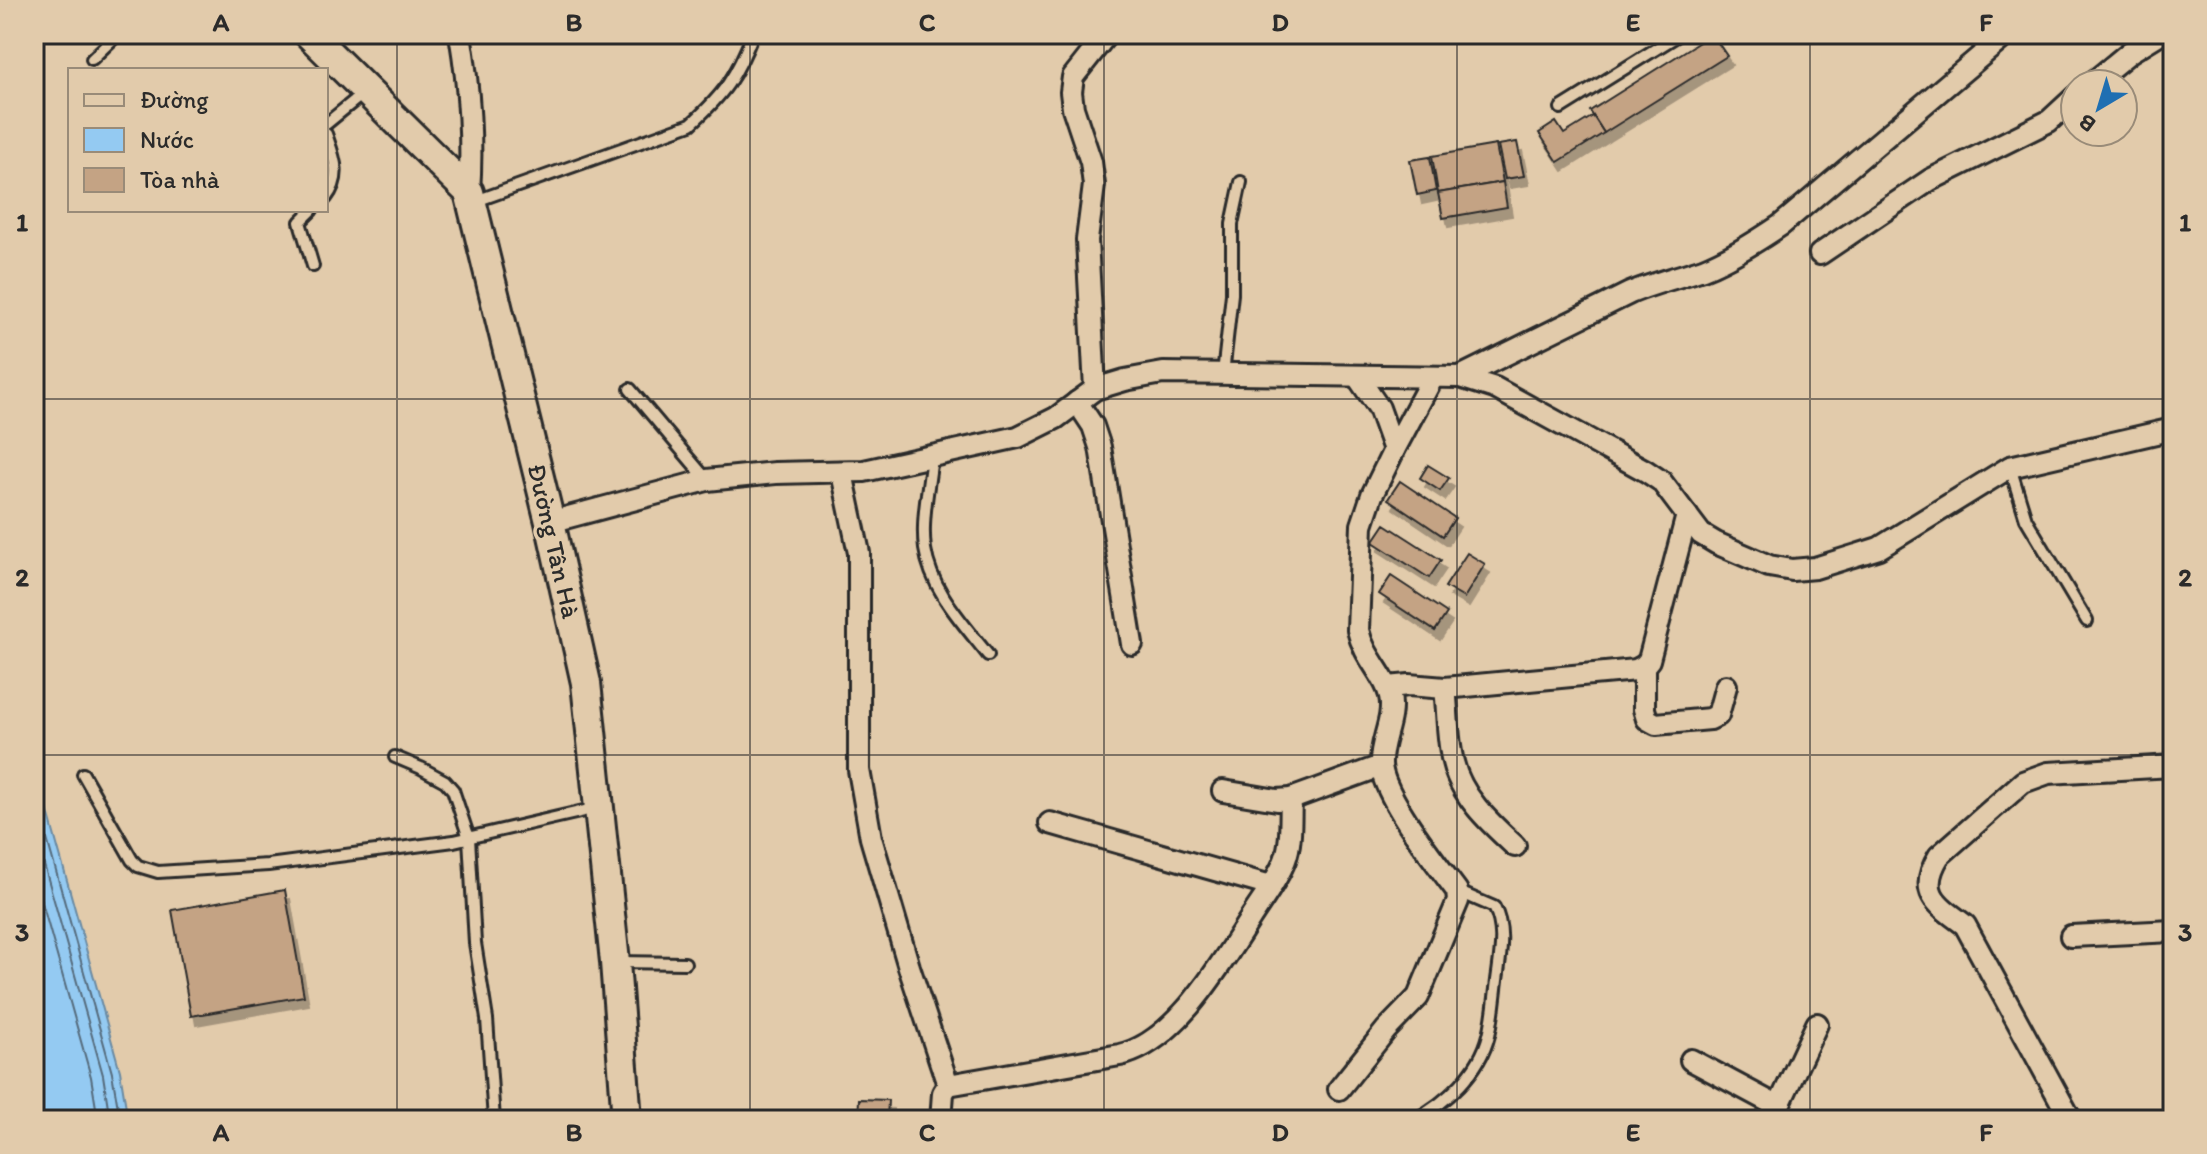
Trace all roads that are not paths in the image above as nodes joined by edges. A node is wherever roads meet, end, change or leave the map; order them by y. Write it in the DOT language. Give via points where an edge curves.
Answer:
graph roads {
  1 [pos="118,34"];
  2 [pos="309,34"];
  3 [pos="460,34"];
  4 [pos="753,34"];
  5 [pos="1107,34"];
  6 [pos="1680,34"];
  7 [pos="2007,34"];
  8 [pos="2159,34"];
  9 [pos="92,59"];
  10 [pos="2110,68"];
  11 [pos="366,91"];
  12 [pos="1561,108"];
  13 [pos="2059,112"];
  14 [pos="328,122"];
  15 [pos="328,140"];
  16 [pos="1241,182"];
  17 [pos="328,194"];
  18 [pos="470,197"];
  19 [pos="310,212"];
  20 [pos="1820,254"];
  21 [pos="313,266"];
  22 [pos="1223,374"];
  23 [pos="1357,376"];
  24 [pos="1433,377"];
  25 [pos="1460,377"];
  26 [pos="630,389"];
  27 [pos="1095,389"];
  28 [pos="1077,402"];
  29 [pos="2173,429"];
  30 [pos="1394,450"];
  31 [pos="932,456"];
  32 [pos="2010,467"];
  33 [pos="842,473"];
  34 [pos="707,480"];
  35 [pos="1687,515"];
  36 [pos="550,522"];
  37 [pos="2087,621"];
  38 [pos="1132,644"];
  39 [pos="988,655"];
  40 [pos="1644,666"];
  41 [pos="1726,686"];
  42 [pos="1388,687"];
  43 [pos="1445,688"];
  44 [pos="395,757"];
  45 [pos="1381,766"];
  46 [pos="2173,766"];
  47 [pos="83,774"];
  48 [pos="1223,791"];
  49 [pos="1291,799"];
  50 [pos="599,807"];
  51 [pos="1050,823"];
  52 [pos="469,838"];
  53 [pos="1515,846"];
  54 [pos="1271,886"];
  55 [pos="1457,891"];
  56 [pos="2173,931"];
  57 [pos="2071,936"];
  58 [pos="615,962"];
  59 [pos="685,963"];
  60 [pos="1817,1024"];
  61 [pos="1691,1060"];
  62 [pos="948,1085"];
  63 [pos="1339,1089"];
  64 [pos="1775,1114"];
  65 [pos="494,1120"];
  66 [pos="627,1120"];
  67 [pos="941,1120"];
  68 [pos="1414,1120"];
  69 [pos="2071,1120"];
  1 -- 9 [label="lane"];
  2 -- 11 [label="main road"];
  3 -- 18 [label="street" via="473,147"];
  4 -- 18 [label="lane" via="732,79 691,124"];
  5 -- 27 [label="street" via="1073,77 1071,92 1094,185 1087,240"];
  6 -- 12 [label="lane"];
  7 -- 25 [label="street" via="1757,241 1702,269 1630,293"];
  8 -- 10 [label="street"];
  11 -- 14 [label="lane"];
  11 -- 18 [label="main road"];
  13 -- 20 [label="street" via="1930,180"];
  15 -- 17 [label="lane" via="337,169"];
  16 -- 22 [label="lane" via="1232,224 1232,294"];
  18 -- 36 [label="main road, Đường Tân Hà"];
  19 -- 21 [label="lane" via="300,222"];
  22 -- 23 [label="street"];
  22 -- 27 [label="street" via="1163,373"];
  23 -- 24 [label="street"];
  23 -- 30 [label="street" via="1379,408"];
  24 -- 25 [label="street"];
  24 -- 30 [label="street"];
  25 -- 35 [label="street" via="1495,388 1646,471 1661,481"];
  26 -- 34 [label="lane"];
  27 -- 28 [label="street"];
  28 -- 31 [label="street" via="1018,437"];
  28 -- 38 [label="street" via="1100,447"];
  29 -- 32 [label="street"];
  30 -- 42 [label="street" via="1362,525 1358,630 1361,647"];
  31 -- 33 [label="street"];
  31 -- 39 [label="lane" via="925,546 930,568 945,598"];
  32 -- 35 [label="street" via="1879,548 1815,568 1769,566 1708,539"];
  32 -- 37 [label="lane" via="2026,519"];
  33 -- 34 [label="street"];
  33 -- 62 [label="street" via="859,553 859,770 871,838"];
  34 -- 36 [label="street"];
  35 -- 40 [label="street"];
  36 -- 50 [label="main road, Đường Tân Hà" via="586,683"];
  40 -- 41 [label="street" via="1644,709 1656,724 1718,715"];
  40 -- 43 [label="street"];
  42 -- 43 [label="street"];
  42 -- 45 [label="street" via="1392,708"];
  43 -- 53 [label="street" via="1457,774 1474,804"];
  44 -- 52 [label="lane" via="445,781"];
  45 -- 49 [label="street"];
  45 -- 55 [label="street" via="1414,833"];
  46 -- 69 [label="street" via="2048,773 2023,782 1939,856 1931,870 1932,898 1965,925"];
  47 -- 52 [label="lane" via="132,860 151,871 268,865"];
  48 -- 49 [label="street"];
  49 -- 54 [label="street" via="1289,848"];
  50 -- 52 [label="lane"];
  50 -- 58 [label="main road, Đường Tân Hà"];
  51 -- 54 [label="street"];
  52 -- 65 [label="lane"];
  54 -- 62 [label="street" via="1204,990 1137,1051"];
  55 -- 63 [label="street" via="1458,901 1418,997"];
  55 -- 68 [label="lane" via="1494,907 1500,924 1489,1036 1480,1060 1460,1083 1438,1107"];
  56 -- 57 [label="street"];
  58 -- 59 [label="lane"];
  58 -- 66 [label="main road, Đường Tân Hà"];
  60 -- 64 [label="street"];
  61 -- 64 [label="street"];
  62 -- 67 [label="street"];
}
